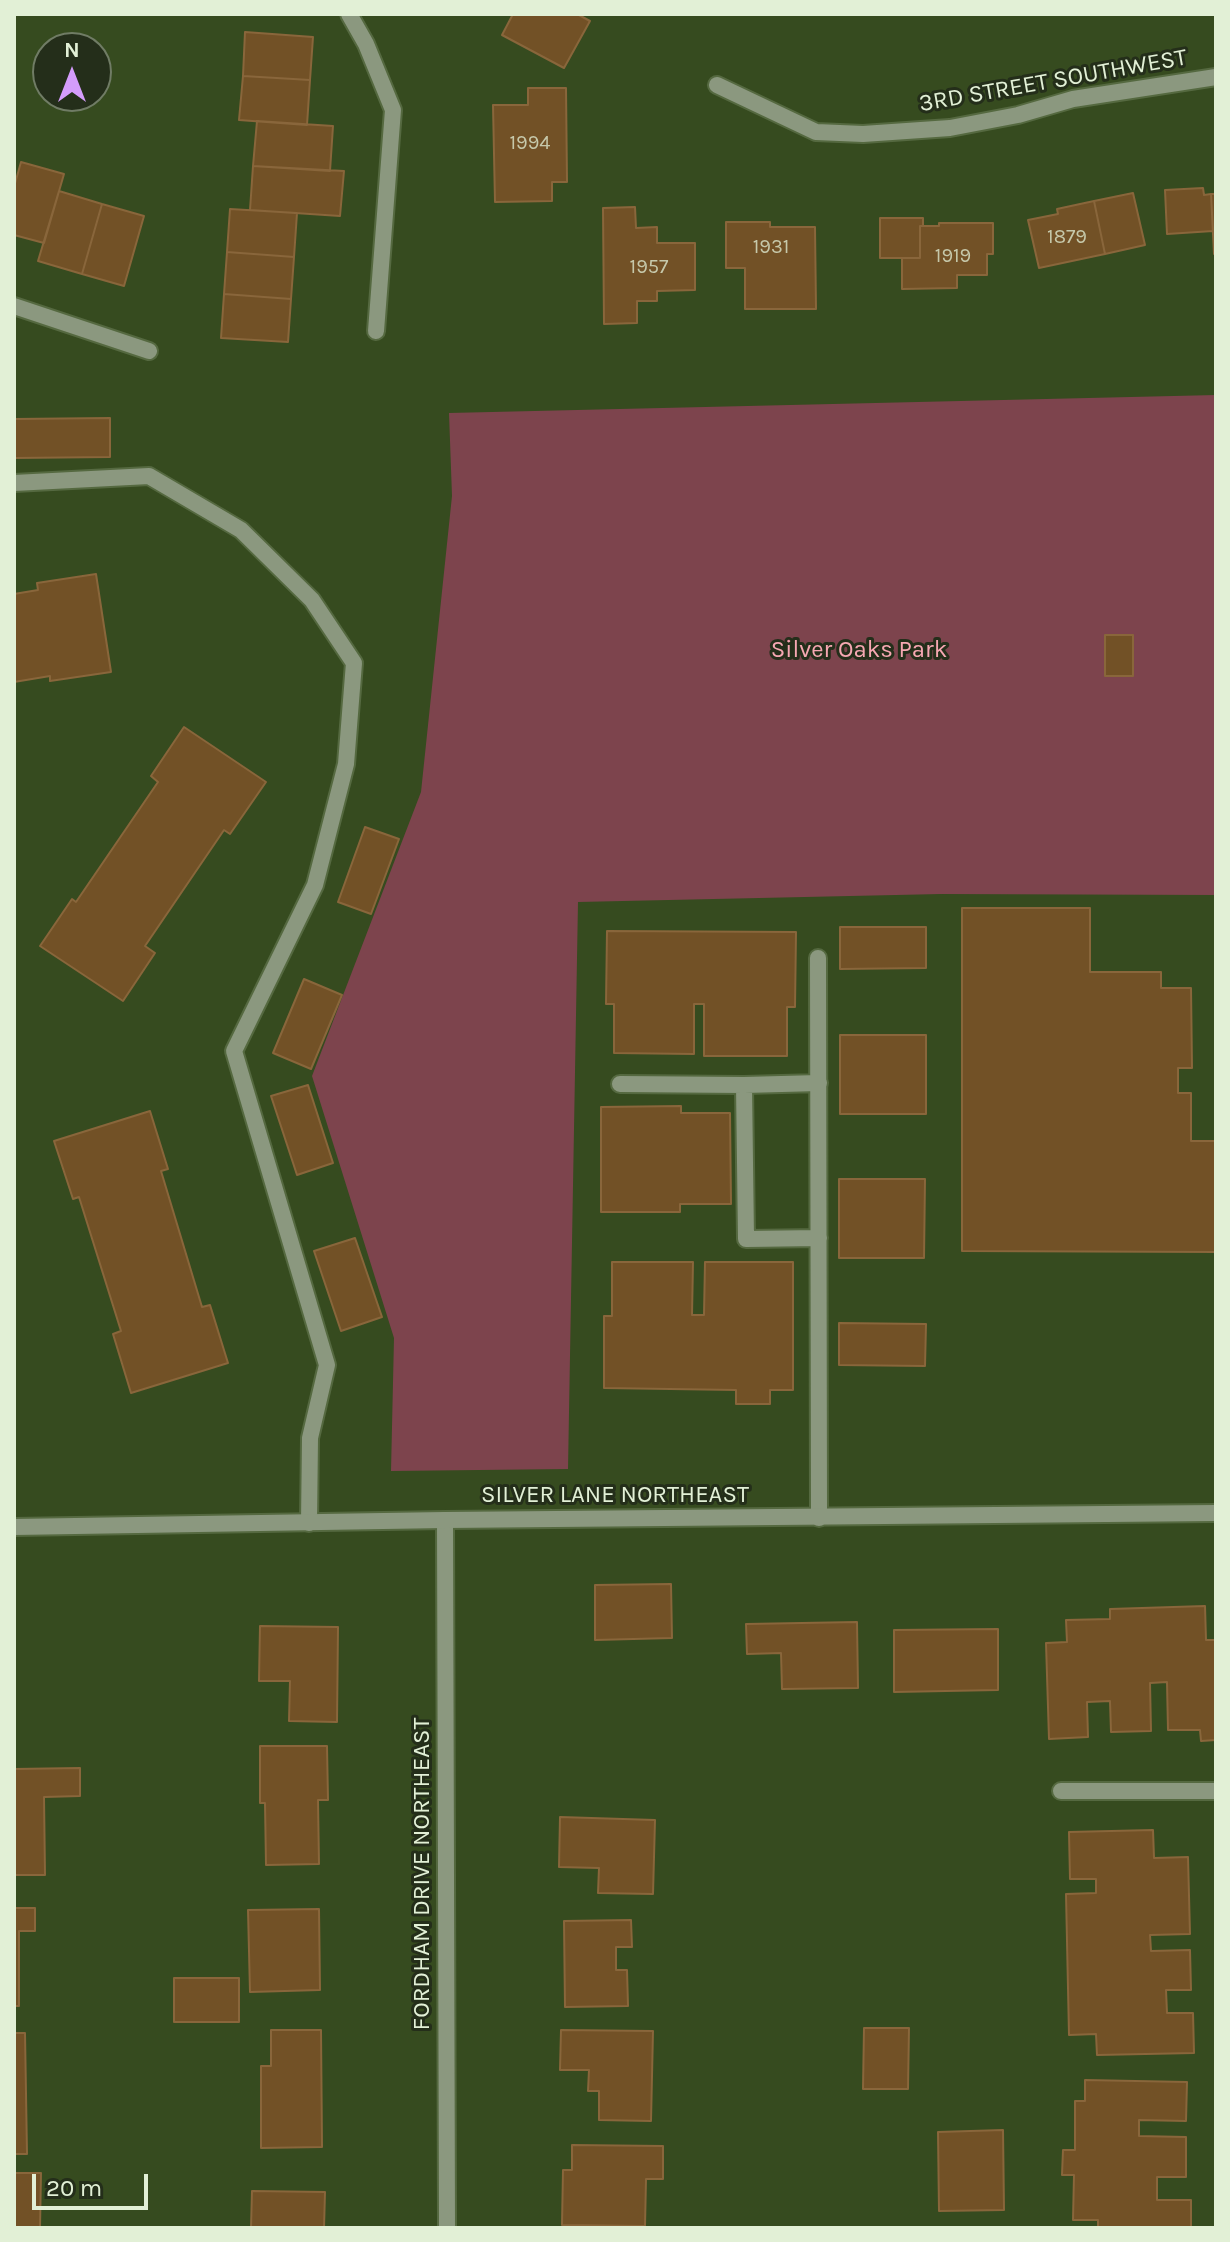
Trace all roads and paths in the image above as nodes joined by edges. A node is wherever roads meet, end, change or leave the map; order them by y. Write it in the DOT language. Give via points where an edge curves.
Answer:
graph roads {
  1 [pos="349,14"];
  2 [pos="1216,77"];
  3 [pos="717,85"];
  4 [pos="14,306"];
  5 [pos="376,331"];
  6 [pos="149,351"];
  7 [pos="14,483"];
  8 [pos="818,958"];
  9 [pos="819,1083"];
  10 [pos="620,1084"];
  11 [pos="744,1085"];
  12 [pos="819,1238"];
  13 [pos="1216,1513"];
  14 [pos="819,1518"];
  15 [pos="445,1520"];
  16 [pos="309,1523"];
  17 [pos="14,1527"];
  18 [pos="1061,1791"];
  19 [pos="1216,1791"];
  20 [pos="447,2228"];
  1 -- 5 [label="street" via="393,110"];
  2 -- 3 [label="street, 3RD STREET SOUTHWEST" via="1073,99 950,128 863,134 816,132"];
  4 -- 6 [label="street"];
  7 -- 16 [label="street" via="149,476 241,530 312,600 354,663 346,764 315,885 234,1051 327,1365 310,1438"];
  8 -- 9 [label="street"];
  9 -- 11 [label="street"];
  9 -- 12 [label="street"];
  10 -- 11 [label="street"];
  11 -- 12 [label="street" via="746,1239"];
  12 -- 14 [label="street"];
  13 -- 14 [label="street, SILVER LANE NORTHEAST"];
  14 -- 15 [label="street, SILVER LANE NORTHEAST"];
  15 -- 16 [label="street, SILVER LANE NORTHEAST"];
  15 -- 20 [label="street, FORDHAM DRIVE NORTHEAST"];
  16 -- 17 [label="street, SILVER LANE NORTHEAST"];
  18 -- 19 [label="street"];
}
